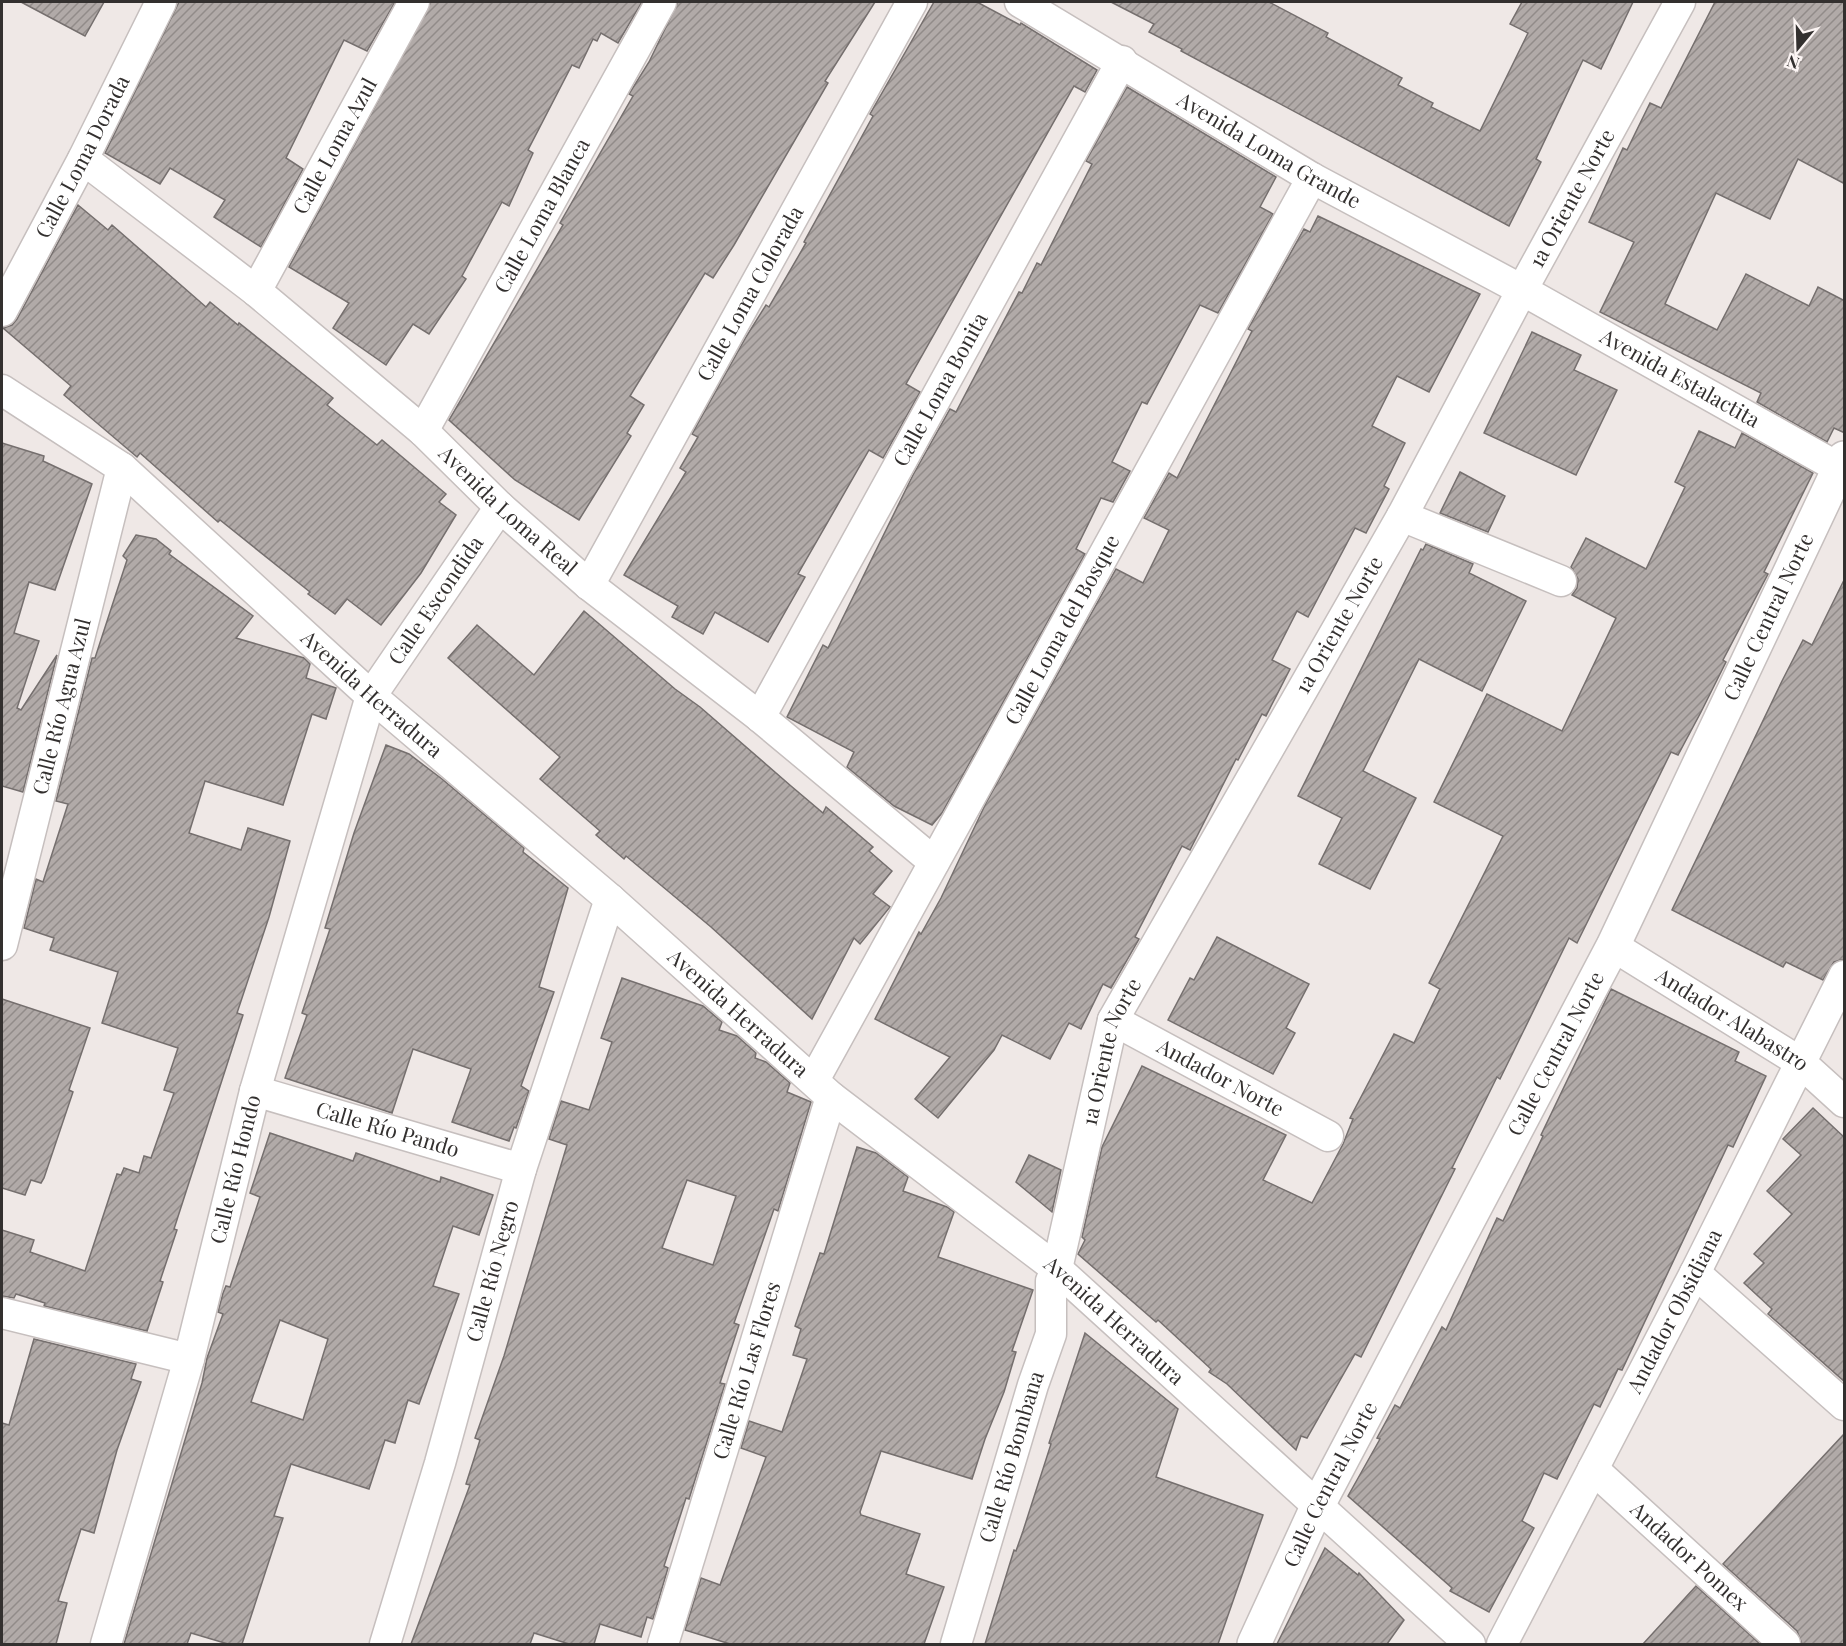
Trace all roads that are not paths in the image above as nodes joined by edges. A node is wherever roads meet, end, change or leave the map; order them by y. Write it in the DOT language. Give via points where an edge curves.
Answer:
graph roads {
  1 [pos="160,2"];
  2 [pos="414,2"];
  3 [pos="661,2"];
  4 [pos="912,2"];
  5 [pos="1020,2"];
  6 [pos="1680,2"];
  7 [pos="1122,61"];
  8 [pos="83,159"];
  9 [pos="1312,178"];
  10 [pos="1522,290"];
  11 [pos="256,291"];
  12 [pos="2,311"];
  13 [pos="2,390"];
  14 [pos="423,431"];
  15 [pos="1842,463"];
  16 [pos="122,468"];
  17 [pos="500,507"];
  18 [pos="1402,516"];
  19 [pos="1561,581"];
  20 [pos="589,585"];
  21 [pos="371,696"];
  22 [pos="760,717"];
  23 [pos="934,862"];
  24 [pos="610,899"];
  25 [pos="2,945"];
  26 [pos="1613,946"];
  27 [pos="1845,976"];
  28 [pos="1113,1020"];
  29 [pos="1800,1062"];
  30 [pos="822,1088"];
  31 [pos="255,1091"];
  32 [pos="1845,1102"];
  33 [pos="1328,1136"];
  34 [pos="521,1169"];
  35 [pos="1057,1269"];
  36 [pos="1695,1273"];
  37 [pos="2,1313"];
  38 [pos="189,1359"];
  39 [pos="1845,1405"];
  40 [pos="1593,1469"];
  41 [pos="1318,1505"];
  42 [pos="106,1644"];
  43 [pos="385,1644"];
  44 [pos="663,1644"];
  45 [pos="956,1644"];
  46 [pos="1254,1644"];
  47 [pos="1470,1644"];
  48 [pos="1502,1644"];
  49 [pos="1785,1644"];
  1 -- 8 [label="street, Calle Loma Dorada"];
  2 -- 11 [label="street, Calle Loma Azul"];
  3 -- 14 [label="street, Calle Loma Blanca"];
  4 -- 20 [label="street, Calle Loma Colorada"];
  5 -- 7 [label="street, Avenida Loma Grande"];
  6 -- 10 [label="street, 1a Oriente Norte"];
  7 -- 9 [label="street, Avenida Loma Grande"];
  7 -- 22 [label="street, Calle Loma Bonita"];
  8 -- 11 [label="street, Avenida Loma Real"];
  8 -- 12 [label="street, Calle Loma Dorada"];
  9 -- 10 [label="street, Avenida Loma Grande"];
  9 -- 23 [label="street, Calle Loma del Bosque"];
  10 -- 15 [label="street, Avenida Estalactita"];
  10 -- 18 [label="street, 1a Oriente Norte"];
  11 -- 14 [label="street, Avenida Loma Real"];
  13 -- 16 [label="street, Avenida Herradura"];
  14 -- 17 [label="street, Avenida Loma Real"];
  15 -- 26 [label="street, Calle Central Norte"];
  16 -- 21 [label="street, Avenida Herradura"];
  16 -- 25 [label="street, Calle Río Agua Azul"];
  17 -- 20 [label="street, Avenida Loma Real"];
  17 -- 21 [label="street, Calle Escondida"];
  18 -- 19 [label="street"];
  18 -- 28 [label="street, 1a Oriente Norte"];
  20 -- 22 [label="street, Avenida Loma Real"];
  21 -- 24 [label="street, Avenida Herradura"];
  21 -- 31 [label="street, Calle Río Hondo"];
  22 -- 23 [label="street, Avenida Loma Real"];
  23 -- 30 [label="street, Calle Loma del Bosque"];
  24 -- 30 [label="street, Avenida Herradura"];
  24 -- 34 [label="street, Calle Río Negro"];
  26 -- 29 [label="street, Andador Alabastro"];
  26 -- 41 [label="street, Calle Central Norte"];
  27 -- 29 [label="street, Andador Obsidiana"];
  28 -- 33 [label="street, Andador Norte"];
  28 -- 35 [label="street, 1a Oriente Norte"];
  29 -- 32 [label="street, Andador Alabastro"];
  29 -- 36 [label="street, Andador Obsidiana"];
  30 -- 35 [label="street, Avenida Herradura"];
  30 -- 44 [label="street, Calle Río Las Flores"];
  31 -- 34 [label="street, Calle Río Pando"];
  31 -- 38 [label="street, Calle Río Hondo"];
  34 -- 43 [label="street, Calle Río Negro" via="440,1463"];
  35 -- 41 [label="street, Avenida Herradura"];
  35 -- 45 [label="street, Calle Río Bombana" via="1051,1281 1052,1334 1033,1385"];
  36 -- 39 [label="street"];
  36 -- 40 [label="street, Andador Obsidiana"];
  37 -- 38 [label="street"];
  38 -- 42 [label="street, Calle Río Hondo"];
  40 -- 48 [label="street, Andador Obsidiana"];
  40 -- 49 [label="street, Andador Pomex"];
  41 -- 46 [label="street, Calle Central Norte"];
  41 -- 47 [label="street, Avenida Herradura"];
}
